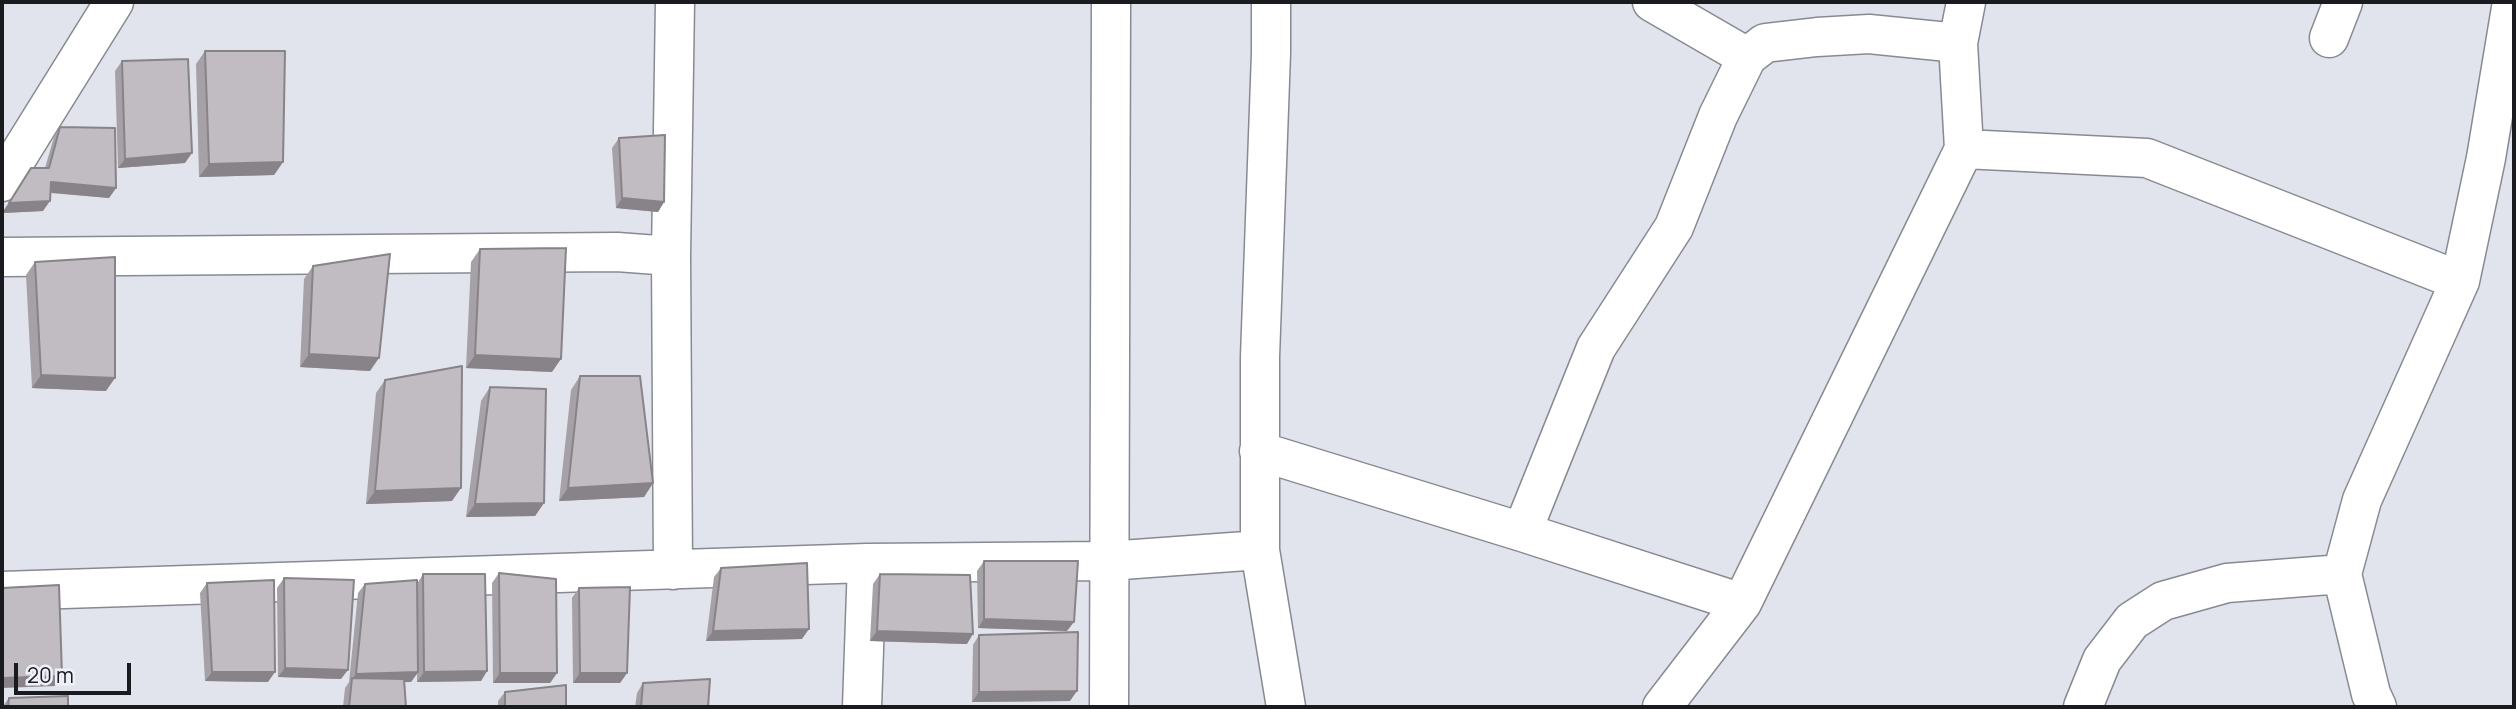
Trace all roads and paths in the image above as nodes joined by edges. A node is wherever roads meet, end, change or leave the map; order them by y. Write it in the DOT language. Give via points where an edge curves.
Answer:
graph roads {
  1 [pos="114,2"];
  2 [pos="676,2"];
  3 [pos="1111,2"];
  4 [pos="1271,2"];
  5 [pos="1652,2"];
  6 [pos="1966,2"];
  7 [pos="2343,2"];
  8 [pos="2512,2"];
  9 [pos="2329,38"];
  10 [pos="1958,43"];
  11 [pos="1747,57"];
  12 [pos="1964,149"];
  13 [pos="2,182"];
  14 [pos="671,256"];
  15 [pos="2,257"];
  16 [pos="2460,281"];
  17 [pos="1259,452"];
  18 [pos="1522,532"];
  19 [pos="1260,550"];
  20 [pos="1108,561"];
  21 [pos="867,563"];
  22 [pos="673,570"];
  23 [pos="2343,574"];
  24 [pos="2,591"];
  25 [pos="1742,603"];
  26 [pos="862,707"];
  27 [pos="1108,707"];
  28 [pos="1286,707"];
  29 [pos="1661,707"];
  30 [pos="2083,707"];
  31 [pos="2377,707"];
  1 -- 13 [label="street"];
  2 -- 14 [label="street"];
  3 -- 20 [label="street"];
  4 -- 17 [label="street"];
  5 -- 11 [label="street"];
  6 -- 10 [label="street"];
  7 -- 9 [label="street"];
  8 -- 16 [label="street"];
  10 -- 11 [label="street" via="1869,34 1817,37 1765,43"];
  10 -- 12 [label="street"];
  11 -- 18 [label="street" via="1674,227 1596,348"];
  12 -- 16 [label="street" via="2147,158"];
  12 -- 25 [label="street"];
  14 -- 15 [label="street" via="617,252"];
  14 -- 22 [label="street"];
  16 -- 23 [label="street" via="2362,500"];
  17 -- 18 [label="street"];
  17 -- 19 [label="street"];
  18 -- 25 [label="street"];
  19 -- 20 [label="street"];
  19 -- 28 [label="street"];
  20 -- 21 [label="street"];
  20 -- 27 [label="street"];
  21 -- 22 [label="street"];
  21 -- 26 [label="street"];
  22 -- 24 [label="street"];
  23 -- 30 [label="street" via="2227,583 2163,601 2132,621 2102,660"];
  23 -- 31 [label="street"];
  25 -- 29 [label="street"];
}
